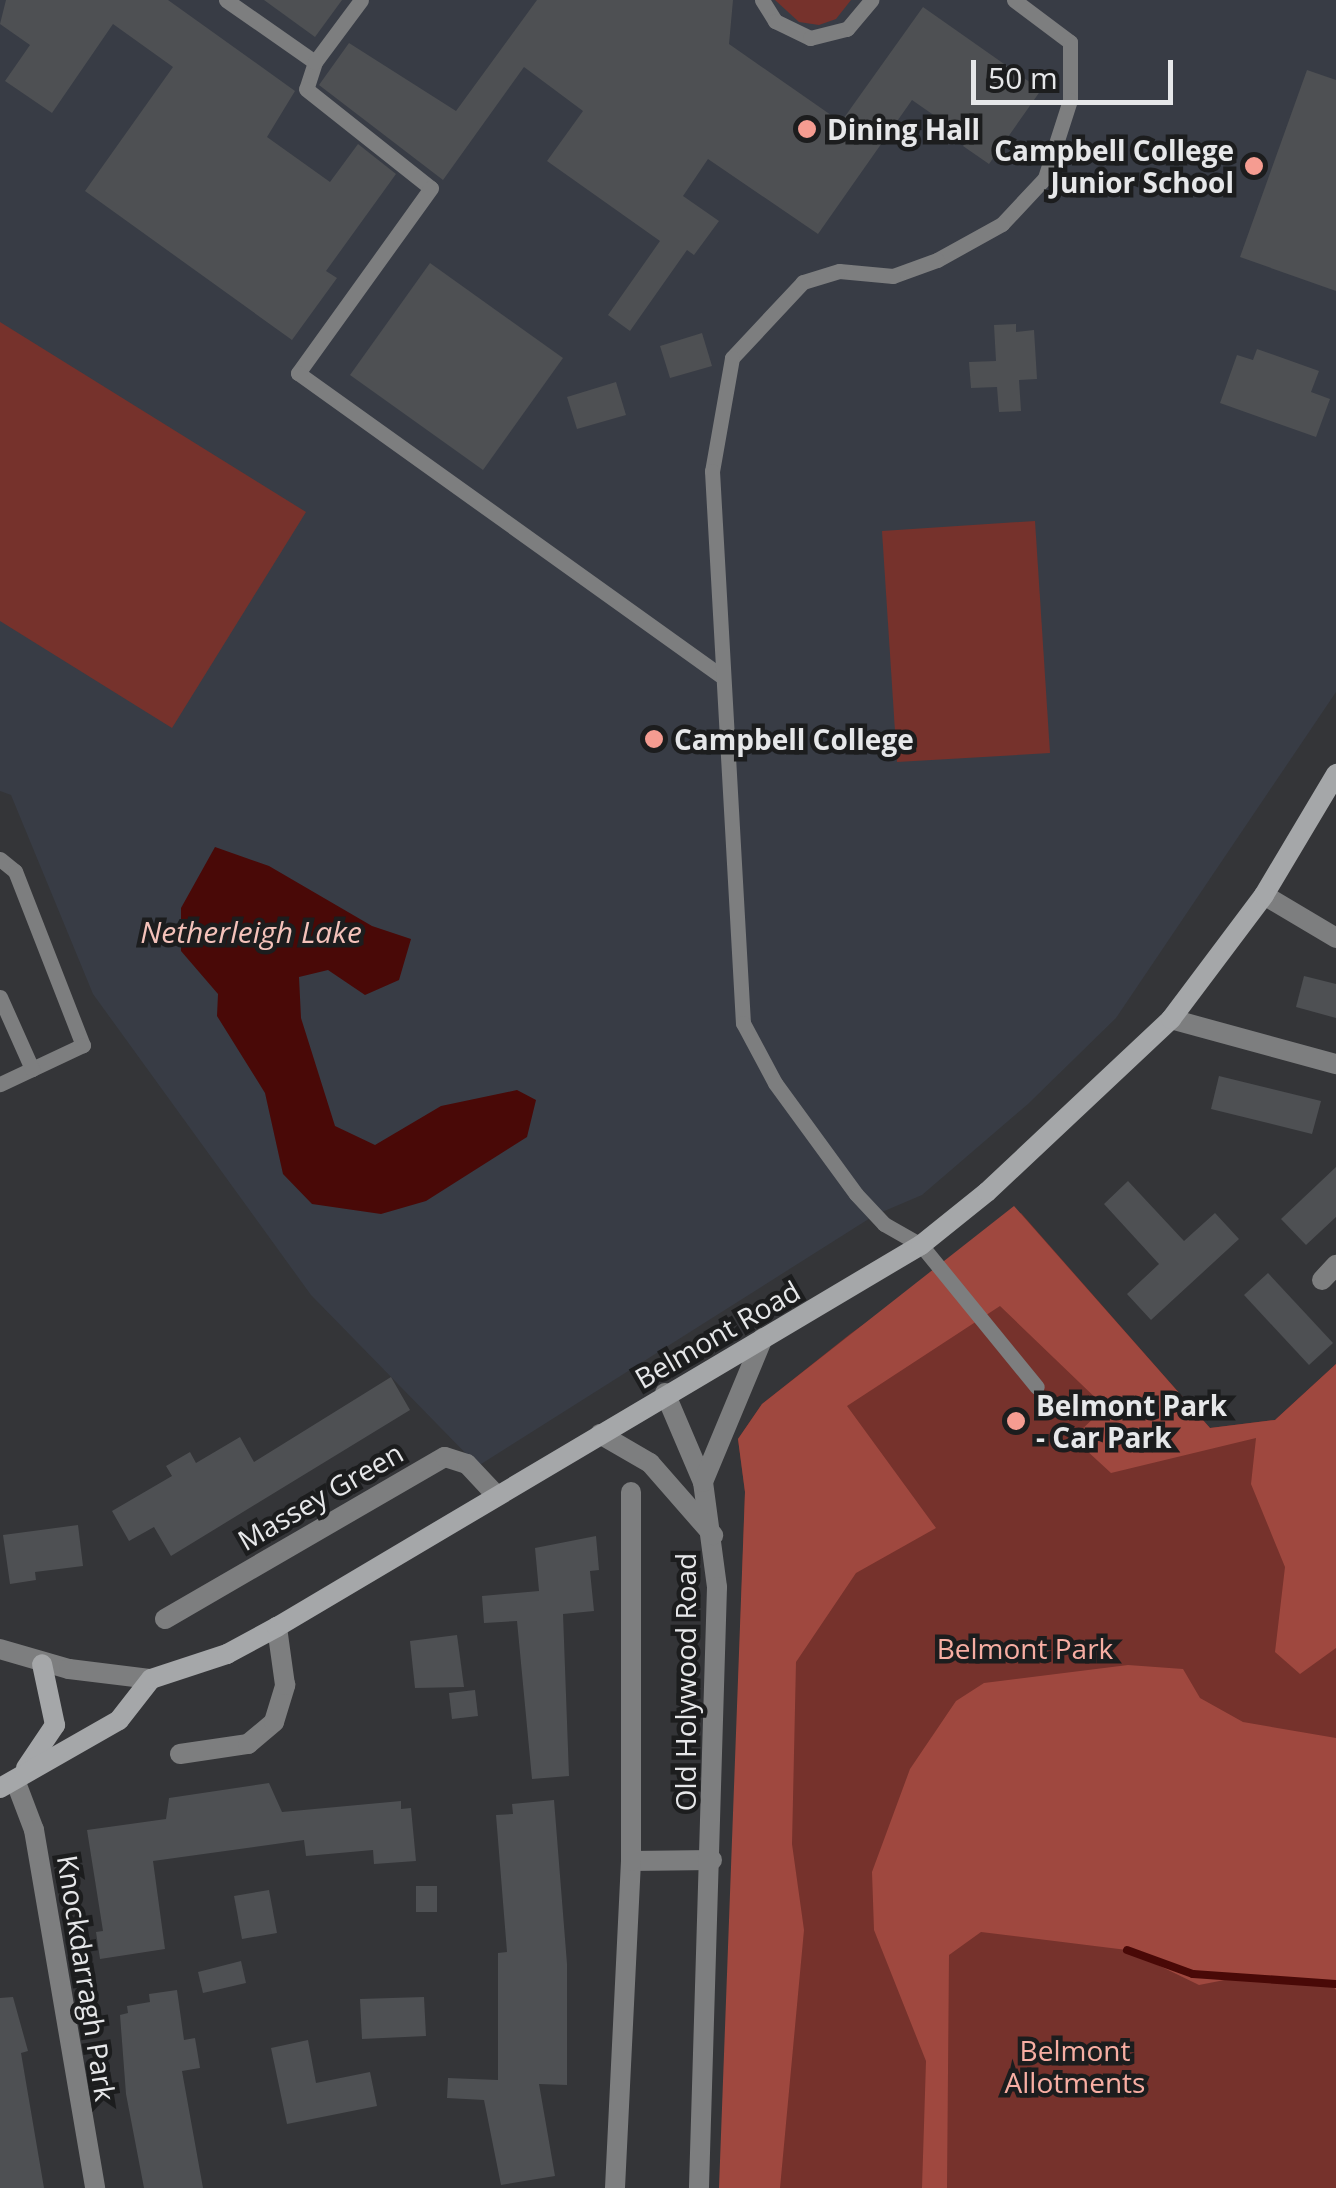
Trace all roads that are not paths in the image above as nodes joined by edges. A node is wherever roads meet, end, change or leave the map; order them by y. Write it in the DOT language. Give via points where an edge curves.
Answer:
graph roads {
  1 [pos="226,0"];
  2 [pos="361,0"];
  3 [pos="762,0"];
  4 [pos="871,0"];
  5 [pos="1014,0"];
  6 [pos="315,62"];
  7 [pos="720,675"];
  8 [pos="1336,774"];
  9 [pos="0,859"];
  10 [pos="16,887"];
  11 [pos="0,894"];
  12 [pos="1264,895"];
  13 [pos="1336,938"];
  14 [pos="0,997"];
  15 [pos="1171,1019"];
  16 [pos="1336,1064"];
  17 [pos="32,1069"];
  18 [pos="0,1084"];
  19 [pos="922,1245"];
  20 [pos="763,1338"];
  21 [pos="1036,1387"];
  22 [pos="666,1393"];
  23 [pos="600,1434"];
  24 [pos="703,1482"];
  25 [pos="630,1492"];
  26 [pos="497,1496"];
  27 [pos="712,1535"];
  28 [pos="165,1619"];
  29 [pos="277,1627"];
  30 [pos="0,1649"];
  31 [pos="42,1664"];
  32 [pos="151,1679"];
  33 [pos="180,1754"];
  34 [pos="7,1784"];
  35 [pos="712,1860"];
  36 [pos="631,1862"];
  37 [pos="95,2188"];
  38 [pos="615,2188"];
  39 [pos="699,2188"];
  1 -- 6 [label="lane"];
  2 -- 6 [label="lane"];
  3 -- 4 [label="lane" via="776,21 810,38 847,29"];
  5 -- 7 [label="lane" via="1070,42 1070,100 1045,178 1002,224 937,260 893,276 838,271 804,282 732,358 712,470"];
  6 -- 7 [label="lane" via="306,89 431,188 298,373"];
  7 -- 19 [label="lane" via="742,1022 775,1083 856,1194 884,1224"];
  8 -- 12 [label="main road, Belmont Road"];
  9 -- 10 [label="lane" via="15,871"];
  10 -- 11 [label="lane"];
  10 -- 17 [label="lane" via="83,1045"];
  12 -- 13 [label="street"];
  12 -- 15 [label="main road, Belmont Road"];
  14 -- 17 [label="lane"];
  15 -- 16 [label="street"];
  15 -- 19 [label="main road, Belmont Road" via="988,1192"];
  17 -- 18 [label="lane"];
  19 -- 20 [label="main road, Belmont Road"];
  19 -- 21 [label="lane"];
  20 -- 22 [label="main road, Belmont Road"];
  20 -- 24 [label="street"];
  22 -- 23 [label="main road, Belmont Road"];
  22 -- 24 [label="street, Old Holywood Road"];
  23 -- 26 [label="main road, Belmont Road"];
  23 -- 27 [label="street" via="650,1462"];
  24 -- 27 [label="street, Old Holywood Road"];
  25 -- 36 [label="street, Old Holywood Road"];
  26 -- 28 [label="street, Massey Green" via="467,1464 445,1457"];
  26 -- 29 [label="main road, Belmont Road"];
  27 -- 35 [label="street, Old Holywood Road"];
  29 -- 32 [label="main road, Belmont Road" via="227,1654"];
  29 -- 33 [label="street" via="285,1686 274,1722 248,1744"];
  30 -- 31 [label="street"];
  31 -- 32 [label="street"];
  31 -- 34 [label="main road" via="55,1724 41,1752"];
  32 -- 34 [label="main road" via="120,1720"];
  34 -- 37 [label="street, Knockdarragh Park" via="34,1830"];
  35 -- 36 [label="street"];
  35 -- 39 [label="street, Old Holywood Road"];
  36 -- 38 [label="street, Old Holywood Road"];
}
